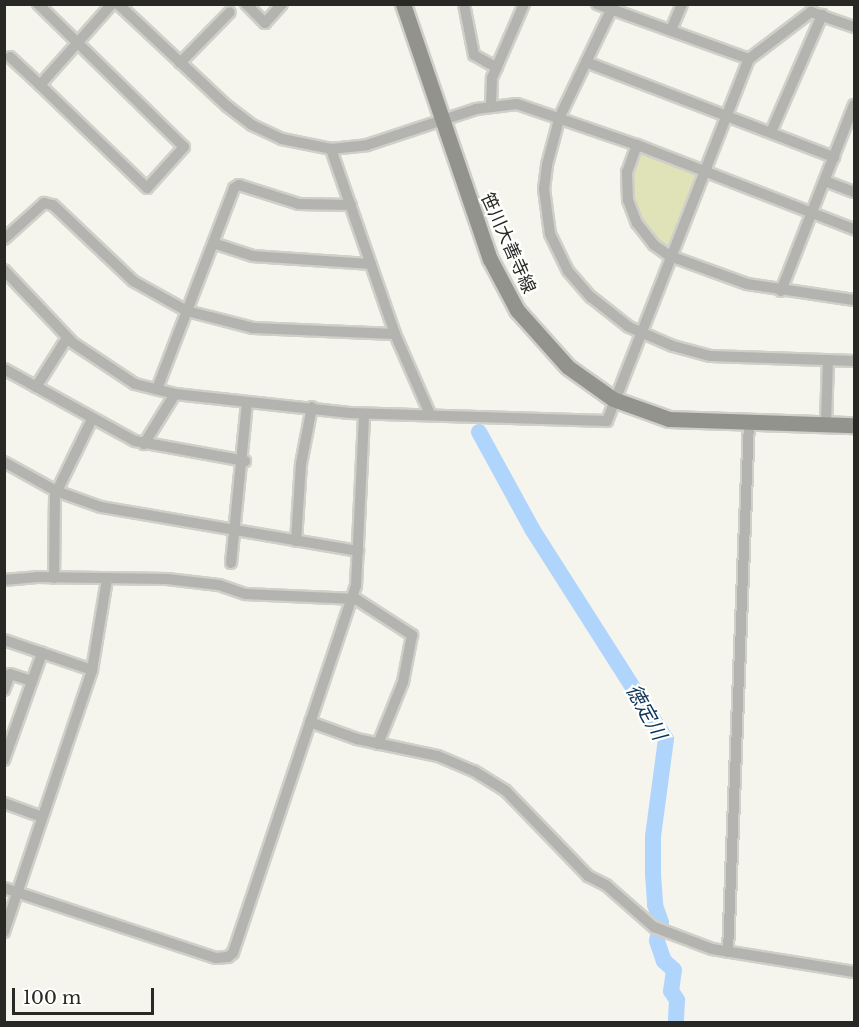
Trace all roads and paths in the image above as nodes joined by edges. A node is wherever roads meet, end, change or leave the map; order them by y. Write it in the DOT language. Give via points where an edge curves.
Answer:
graph roads {
  1 [pos="38,4"];
  2 [pos="112,4"];
  3 [pos="118,4"];
  4 [pos="246,4"];
  5 [pos="282,4"];
  6 [pos="403,4"];
  7 [pos="464,4"];
  8 [pos="524,4"];
  9 [pos="597,4"];
  10 [pos="682,4"];
  11 [pos="613,7"];
  12 [pos="817,10"];
  13 [pos="230,12"];
  14 [pos="855,27"];
  15 [pos="671,30"];
  16 [pos="78,42"];
  17 [pos="10,57"];
  18 [pos="749,59"];
  19 [pos="586,62"];
  20 [pos="180,63"];
  21 [pos="497,68"];
  22 [pos="40,85"];
  23 [pos="855,105"];
  24 [pos="491,106"];
  25 [pos="727,115"];
  26 [pos="560,116"];
  27 [pos="442,121"];
  28 [pos="771,132"];
  29 [pos="637,145"];
  30 [pos="331,149"];
  31 [pos="834,157"];
  32 [pos="706,171"];
  33 [pos="825,181"];
  34 [pos="855,192"];
  35 [pos="351,205"];
  36 [pos="813,212"];
  37 [pos="855,229"];
  38 [pos="4,239"];
  39 [pos="213,243"];
  40 [pos="670,256"];
  41 [pos="371,264"];
  42 [pos="4,270"];
  43 [pos="781,291"];
  44 [pos="855,300"];
  45 [pos="187,311"];
  46 [pos="640,333"];
  47 [pos="395,334"];
  48 [pos="67,338"];
  49 [pos="828,360"];
  50 [pos="855,361"];
  51 [pos="4,369"];
  52 [pos="36,387"];
  53 [pos="158,389"];
  54 [pos="175,394"];
  55 [pos="615,400"];
  56 [pos="248,404"];
  57 [pos="312,407"];
  58 [pos="364,414"];
  59 [pos="430,414"];
  60 [pos="92,419"];
  61 [pos="749,422"];
  62 [pos="826,423"];
  63 [pos="855,425"];
  64 [pos="144,444"];
  65 [pos="244,460"];
  66 [pos="4,462"];
  67 [pos="56,491"];
  68 [pos="236,532"];
  69 [pos="296,542"];
  70 [pos="358,551"];
  71 [pos="231,563"];
  72 [pos="54,578"];
  73 [pos="107,579"];
  74 [pos="4,580"];
  75 [pos="350,598"];
  76 [pos="4,640"];
  77 [pos="42,653"];
  78 [pos="92,670"];
  79 [pos="32,681"];
  80 [pos="4,690"];
  81 [pos="310,722"];
  82 [pos="378,744"];
  83 [pos="4,760"];
  84 [pos="4,803"];
  85 [pos="42,817"];
  86 [pos="4,888"];
  87 [pos="18,892"];
  88 [pos="4,932"];
  89 [pos="728,952"];
  90 [pos="855,972"];
  1 -- 16 [label="street"];
  2 -- 16 [label="street"];
  3 -- 20 [label="street"];
  4 -- 5 [label="street" via="265,23"];
  6 -- 27 [label="street, 笹川大善寺線"];
  7 -- 21 [label="street" via="474,55"];
  8 -- 21 [label="street"];
  9 -- 11 [label="street"];
  10 -- 15 [label="street"];
  11 -- 15 [label="street"];
  11 -- 19 [label="street"];
  12 -- 14 [label="street"];
  12 -- 18 [label="street"];
  12 -- 28 [label="street"];
  13 -- 20 [label="street"];
  15 -- 18 [label="street"];
  16 -- 22 [label="street"];
  16 -- 22 [label="street" via="182,142 184,147 173,161 147,188"];
  17 -- 22 [label="street"];
  18 -- 25 [label="street"];
  19 -- 25 [label="street"];
  19 -- 26 [label="street"];
  20 -- 30 [label="street" via="252,125 282,139"];
  21 -- 24 [label="street"];
  23 -- 31 [label="street"];
  24 -- 26 [label="street" via="518,104"];
  24 -- 27 [label="street"];
  25 -- 28 [label="street"];
  25 -- 32 [label="street"];
  26 -- 29 [label="street"];
  26 -- 46 [label="street" via="544,189 550,234 568,271 591,297"];
  27 -- 30 [label="street" via="367,146"];
  27 -- 55 [label="street, 笹川大善寺線" via="481,237 517,310 568,367"];
  28 -- 31 [label="street"];
  29 -- 32 [label="street"];
  29 -- 40 [label="street" via="626,188 632,214 654,246"];
  30 -- 35 [label="street"];
  31 -- 33 [label="street"];
  32 -- 36 [label="street"];
  32 -- 40 [label="street"];
  33 -- 34 [label="street"];
  33 -- 36 [label="street"];
  35 -- 39 [label="street" via="299,204 239,185 234,188"];
  35 -- 41 [label="street"];
  36 -- 37 [label="street"];
  36 -- 43 [label="street"];
  38 -- 45 [label="street" via="45,203 52,205 133,281"];
  39 -- 41 [label="street" via="253,256"];
  39 -- 45 [label="street"];
  40 -- 43 [label="street" via="747,284"];
  40 -- 46 [label="street"];
  41 -- 47 [label="street"];
  42 -- 48 [label="street"];
  43 -- 44 [label="street"];
  45 -- 47 [label="street" via="253,328"];
  45 -- 53 [label="street"];
  46 -- 49 [label="street" via="711,356"];
  46 -- 55 [label="street"];
  47 -- 59 [label="street"];
  48 -- 52 [label="street"];
  48 -- 53 [label="street" via="135,384"];
  49 -- 50 [label="street"];
  49 -- 62 [label="street"];
  51 -- 52 [label="street"];
  52 -- 60 [label="street"];
  53 -- 54 [label="street"];
  54 -- 56 [label="street"];
  54 -- 64 [label="street"];
  55 -- 59 [label="street" via="607,421"];
  55 -- 61 [label="street, 笹川大善寺線" via="669,418"];
  56 -- 57 [label="street"];
  56 -- 65 [label="street"];
  57 -- 58 [label="street"];
  57 -- 69 [label="street" via="302,464"];
  58 -- 59 [label="street"];
  58 -- 70 [label="street"];
  60 -- 64 [label="street"];
  60 -- 67 [label="street"];
  61 -- 62 [label="street, 笹川大善寺線"];
  61 -- 89 [label="street"];
  62 -- 63 [label="street, 笹川大善寺線"];
  64 -- 65 [label="street"];
  65 -- 68 [label="street"];
  66 -- 67 [label="street"];
  67 -- 68 [label="street" via="100,507"];
  67 -- 72 [label="street"];
  68 -- 69 [label="street"];
  68 -- 71 [label="street"];
  69 -- 70 [label="street"];
  70 -- 75 [label="street" via="356,586"];
  72 -- 73 [label="street"];
  72 -- 74 [label="street"];
  73 -- 75 [label="street" via="167,579 219,585 245,594"];
  73 -- 78 [label="street"];
  75 -- 81 [label="street"];
  75 -- 82 [label="street" via="361,601 412,635 403,682"];
  76 -- 77 [label="street"];
  77 -- 78 [label="street"];
  77 -- 79 [label="street"];
  78 -- 85 [label="street"];
  79 -- 80 [label="street" via="10,674"];
  79 -- 83 [label="street"];
  81 -- 82 [label="street"];
  81 -- 87 [label="street" via="235,948 228,957 216,958"];
  82 -- 89 [label="street" via="438,756 474,771 505,790 588,876 606,885 647,922 682,939"];
  84 -- 85 [label="street"];
  85 -- 87 [label="street"];
  86 -- 87 [label="street"];
  87 -- 88 [label="street"];
  89 -- 90 [label="street"];
}
